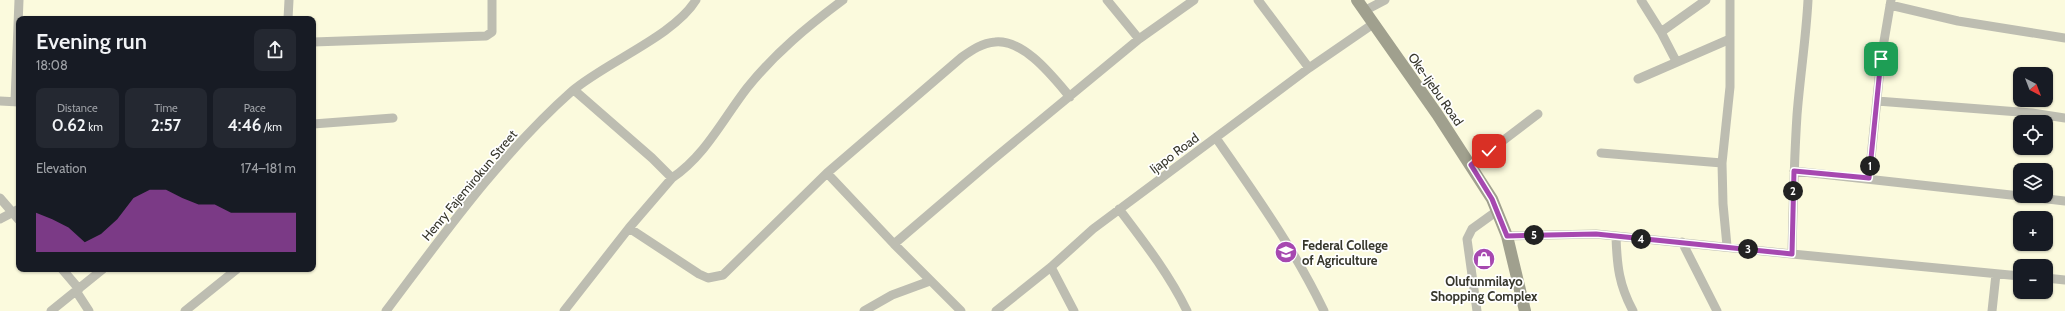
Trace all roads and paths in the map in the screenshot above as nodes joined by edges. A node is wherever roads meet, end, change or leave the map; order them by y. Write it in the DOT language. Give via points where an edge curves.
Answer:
graph roads {
  1 [pos="19,0"];
  2 [pos="288,0"];
  3 [pos="492,0"];
  4 [pos="696,0"];
  5 [pos="844,0"];
  6 [pos="1107,0"];
  7 [pos="1194,0"];
  8 [pos="1258,0"];
  9 [pos="1357,0"];
  10 [pos="1385,0"];
  11 [pos="1641,0"];
  12 [pos="1706,0"];
  13 [pos="1730,0"];
  14 [pos="1808,0"];
  15 [pos="1890,3"];
  16 [pos="1364,11"];
  17 [pos="19,16"];
  18 [pos="288,16"];
  19 [pos="1373,24"];
  20 [pos="1661,32"];
  21 [pos="2065,38"];
  22 [pos="1140,39"];
  23 [pos="1730,39"];
  24 [pos="316,42"];
  25 [pos="1676,61"];
  26 [pos="1309,68"];
  27 [pos="1638,78"];
  28 [pos="574,90"];
  29 [pos="1070,97"];
  30 [pos="0,101"];
  31 [pos="1877,101"];
  32 [pos="16,102"];
  33 [pos="1538,114"];
  34 [pos="393,118"];
  35 [pos="2065,118"];
  36 [pos="316,124"];
  37 [pos="1216,138"];
  38 [pos="1601,153"];
  39 [pos="1722,163"];
  40 [pos="1471,165"];
  41 [pos="1794,171"];
  42 [pos="827,173"];
  43 [pos="672,178"];
  44 [pos="1869,178"];
  45 [pos="2013,195"];
  46 [pos="0,198"];
  47 [pos="2053,200"];
  48 [pos="2065,201"];
  49 [pos="1119,209"];
  50 [pos="16,210"];
  51 [pos="1497,211"];
  52 [pos="0,219"];
  53 [pos="629,228"];
  54 [pos="1507,236"];
  55 [pos="1616,237"];
  56 [pos="1682,242"];
  57 [pos="894,244"];
  58 [pos="1727,246"];
  59 [pos="1792,254"];
  60 [pos="1051,267"];
  61 [pos="64,272"];
  62 [pos="99,272"];
  63 [pos="233,272"];
  64 [pos="1996,274"];
  65 [pos="2013,275"];
  66 [pos="2053,279"];
  67 [pos="2065,280"];
  68 [pos="930,281"];
  69 [pos="77,290"];
  70 [pos="51,311"];
  71 [pos="89,311"];
  72 [pos="185,311"];
  73 [pos="386,311"];
  74 [pos="564,311"];
  75 [pos="864,311"];
  76 [pos="961,311"];
  77 [pos="996,311"];
  78 [pos="1074,311"];
  79 [pos="1187,311"];
  80 [pos="1324,311"];
  81 [pos="1477,311"];
  82 [pos="1524,311"];
  83 [pos="1633,311"];
  84 [pos="1717,311"];
  85 [pos="1992,311"];
  1 -- 17 [label="street"];
  2 -- 18 [label="street"];
  3 -- 24 [label="street" via="492,32 486,36"];
  4 -- 28 [label="street, Henry Fajemirokun Street" via="687,12 670,26"];
  5 -- 43 [label="street" via="802,31 770,61 694,161"];
  6 -- 22 [label="street"];
  7 -- 22 [label="street"];
  8 -- 26 [label="street"];
  9 -- 16 [label="main road, Oke-Ijebu Road"];
  10 -- 16 [label="street"];
  11 -- 20 [label="street"];
  12 -- 20 [label="street"];
  13 -- 23 [label="street"];
  14 -- 41 [label="street"];
  15 -- 21 [label="street" via="1958,21"];
  15 -- 31 [label="street"];
  16 -- 19 [label="main road, Oke-Ijebu Road"];
  19 -- 26 [label="street, Ijapo Road"];
  19 -- 40 [label="main road, Oke-Ijebu Road"];
  20 -- 25 [label="street"];
  22 -- 29 [label="street"];
  23 -- 25 [label="street"];
  23 -- 39 [label="street" via="1730,87"];
  25 -- 27 [label="street"];
  26 -- 37 [label="street, Ijapo Road"];
  28 -- 43 [label="street"];
  28 -- 73 [label="street, Henry Fajemirokun Street" via="506,157"];
  29 -- 42 [label="street" via="1041,64 1023,50 1009,43 996,42 976,47"];
  29 -- 57 [label="street"];
  30 -- 32 [label="street"];
  31 -- 35 [label="street" via="2032,113"];
  31 -- 44 [label="street"];
  33 -- 40 [label="street"];
  34 -- 36 [label="street"];
  37 -- 49 [label="street, Ijapo Road"];
  37 -- 80 [label="street" via="1265,208 1316,293"];
  38 -- 39 [label="street"];
  39 -- 58 [label="street" via="1722,204"];
  40 -- 51 [label="main road, Oke-Ijebu Road"];
  41 -- 44 [label="street"];
  41 -- 59 [label="street"];
  42 -- 53 [label="street" via="723,275 716,277 708,278 699,274"];
  42 -- 57 [label="street"];
  43 -- 53 [label="street"];
  44 -- 45 [label="street"];
  46 -- 50 [label="street"];
  47 -- 48 [label="street"];
  49 -- 60 [label="street, Ijapo Road"];
  49 -- 79 [label="street" via="1176,288"];
  50 -- 52 [label="street"];
  51 -- 54 [label="main road, Oke-Ijebu Road"];
  51 -- 81 [label="street" via="1472,229 1467,239"];
  53 -- 74 [label="street"];
  54 -- 55 [label="street" via="1596,234"];
  54 -- 82 [label="main road, Oke-Ijebu Road"];
  55 -- 56 [label="street"];
  55 -- 83 [label="street" via="1618,271"];
  56 -- 58 [label="street"];
  56 -- 84 [label="street"];
  57 -- 68 [label="street"];
  58 -- 59 [label="street"];
  59 -- 64 [label="street"];
  60 -- 77 [label="street, Ijapo Road"];
  60 -- 78 [label="street"];
  61 -- 69 [label="street"];
  62 -- 69 [label="street"];
  63 -- 72 [label="street"];
  64 -- 65 [label="street"];
  64 -- 85 [label="street"];
  66 -- 67 [label="street"];
  68 -- 75 [label="street" via="892,295"];
  68 -- 76 [label="street"];
  69 -- 70 [label="street"];
  69 -- 71 [label="street"];
}
